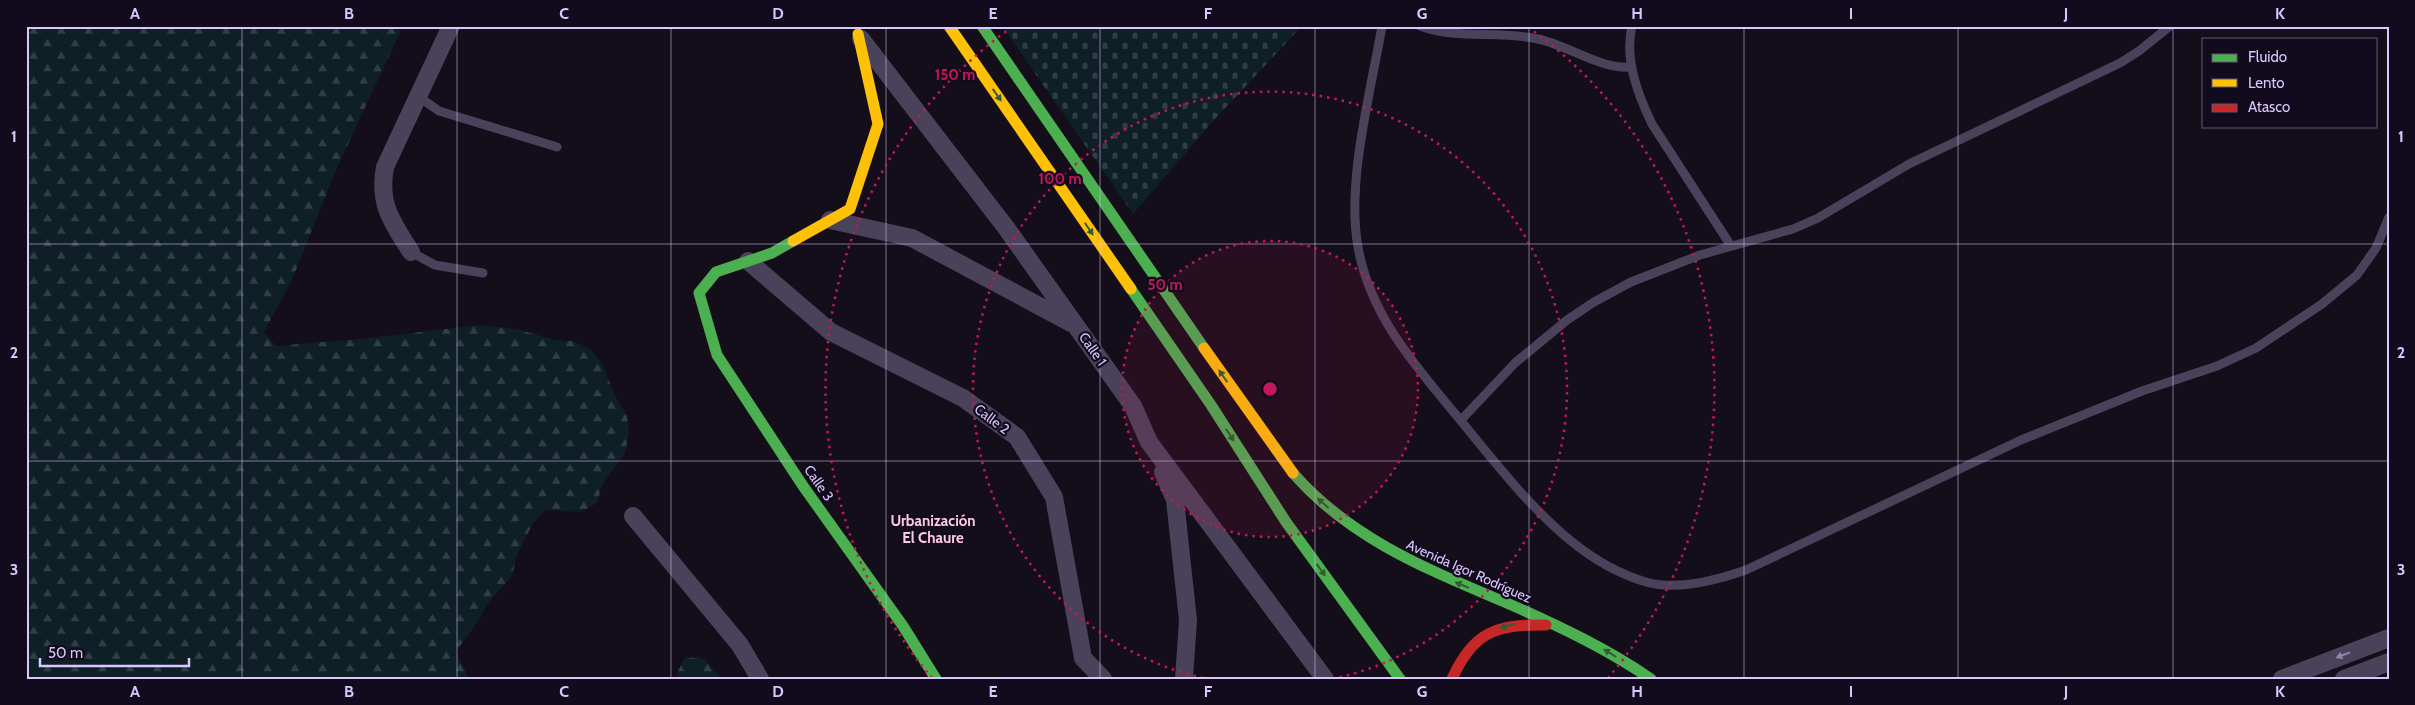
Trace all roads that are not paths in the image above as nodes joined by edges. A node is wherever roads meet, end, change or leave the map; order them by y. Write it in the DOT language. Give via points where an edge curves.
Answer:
graph roads {
  1 [pos="451,26"];
  2 [pos="950,26"];
  3 [pos="982,26"];
  4 [pos="1382,26"];
  5 [pos="1420,26"];
  6 [pos="1632,26"];
  7 [pos="2170,26"];
  8 [pos="854,30"];
  9 [pos="1632,67"];
  10 [pos="418,97"];
  11 [pos="557,147"];
  12 [pos="2389,217"];
  13 [pos="830,220"];
  14 [pos="1731,246"];
  15 [pos="411,252"];
  16 [pos="748,261"];
  17 [pos="483,273"];
  18 [pos="1077,327"];
  19 [pos="1461,420"];
  20 [pos="1149,442"];
  21 [pos="633,516"];
  22 [pos="1555,626"];
  23 [pos="2389,638"];
  24 [pos="2389,662"];
  25 [pos="760,679"];
  26 [pos="936,679"];
  27 [pos="1103,679"];
  28 [pos="1184,679"];
  29 [pos="1325,679"];
  30 [pos="1400,679"];
  31 [pos="1452,679"];
  32 [pos="1651,679"];
  33 [pos="2282,679"];
  34 [pos="2344,679"];
  1 -- 10 [label="street"];
  2 -- 30 [label="main road, one-way" via="1211,405 1286,522"];
  22 -- 3 [label="main road, Avenida Igor Rodríguez, one-way" via="1420,568 1322,504 1287,467"];
  4 -- 19 [label="lane" via="1357,173 1358,247 1374,297 1393,335"];
  5 -- 9 [label="lane" via="1458,35 1536,38 1569,48 1607,66"];
  6 -- 9 [label="lane"];
  7 -- 14 [label="lane" via="2120,63 1892,172 1818,218 1773,236"];
  8 -- 13 [label="main road" via="878,124 850,209"];
  8 -- 18 [label="street, Calle 1" via="1007,228"];
  9 -- 14 [label="lane" via="1642,104 1652,124"];
  10 -- 11 [label="lane" via="439,111"];
  10 -- 15 [label="street" via="385,167 382,189 390,218"];
  12 -- 19 [label="lane" via="2376,248 2357,275 2322,304 2256,348 2217,366 2142,391 2021,440 1766,562 1727,576 1687,583 1648,582 1604,564 1556,527 1504,473"];
  13 -- 16 [label="main road" via="772,253"];
  13 -- 18 [label="street" via="912,238"];
  14 -- 19 [label="lane" via="1670,266 1594,302 1515,362"];
  15 -- 17 [label="lane" via="435,265"];
  16 -- 26 [label="main road, Calle 3" via="716,272 699,293 717,355"];
  16 -- 27 [label="street, Calle 2" via="831,332 963,398 1017,437 1054,497 1084,658"];
  18 -- 20 [label="street, Calle 1" via="1133,406"];
  20 -- 28 [label="street" via="1175,500 1188,620"];
  20 -- 29 [label="street, Calle 1"];
  21 -- 25 [label="street" via="740,645"];
  22 -- 31 [label="main road, one-way" via="1515,624 1490,631 1468,646"];
  32 -- 22 [label="main road, Avenida Igor Rodríguez, one-way" via="1600,647"];
  23 -- 33 [label="street, one-way"];
  24 -- 34 [label="street"];
}
